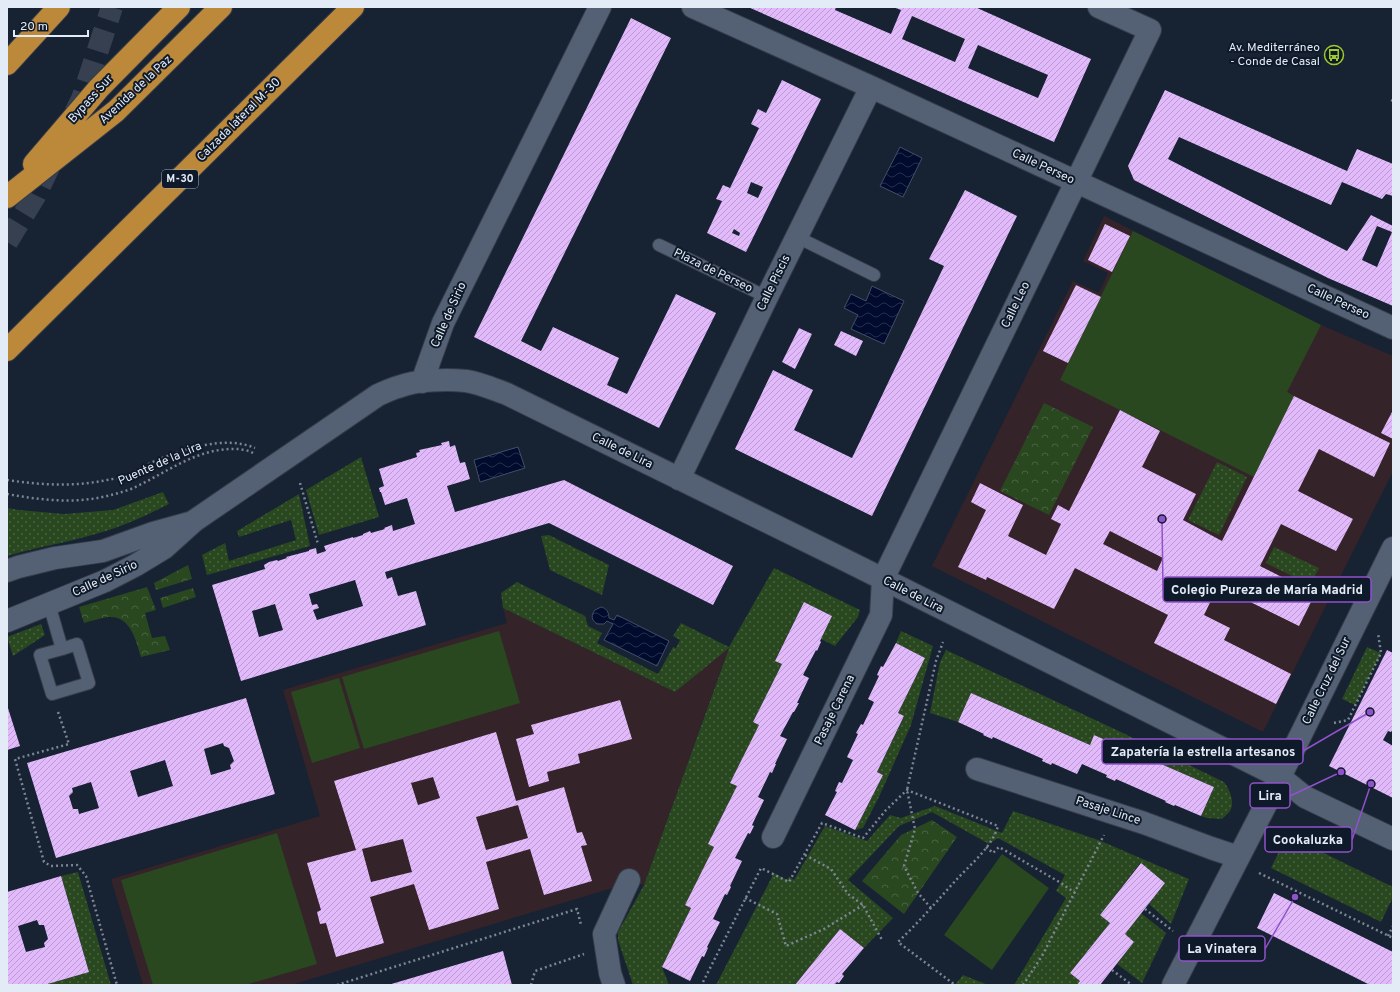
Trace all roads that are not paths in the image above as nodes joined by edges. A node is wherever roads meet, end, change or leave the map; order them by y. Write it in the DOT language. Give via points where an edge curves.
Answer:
graph roads {
  1 [pos="58,7"];
  2 [pos="179,7"];
  3 [pos="221,7"];
  4 [pos="353,7"];
  5 [pos="600,7"];
  6 [pos="693,7"];
  7 [pos="1099,7"];
  8 [pos="7,64"];
  9 [pos="871,87"];
  10 [pos="1076,182"];
  11 [pos="7,196"];
  12 [pos="796,237"];
  13 [pos="659,245"];
  14 [pos="874,275"];
  15 [pos="767,297"];
  16 [pos="1393,328"];
  17 [pos="7,350"];
  18 [pos="422,382"];
  19 [pos="679,479"];
  20 [pos="194,521"];
  21 [pos="1393,548"];
  22 [pos="7,571"];
  23 [pos="883,579"];
  24 [pos="49,604"];
  25 [pos="7,620"];
  26 [pos="62,649"];
  27 [pos="977,769"];
  28 [pos="1280,777"];
  29 [pos="773,837"];
  30 [pos="1393,839"];
  31 [pos="1238,857"];
  32 [pos="629,880"];
  33 [pos="614,985"];
  34 [pos="1173,985"];
  1 -- 8 [label="highway"];
  2 -- 11 [label="highway, Bypass Sur" via="99,88"];
  3 -- 11 [label="highway, Avenida de la Paz" via="116,111"];
  4 -- 17 [label="highway, Calzada lateral M-30 / M-30"];
  5 -- 18 [label="street, Calle de Sirio" via="443,324"];
  6 -- 9 [label="street, Calle Perseo"];
  7 -- 10 [label="street, Calle Leo" via="1150,30"];
  9 -- 10 [label="street, Calle Perseo"];
  9 -- 12 [label="street, Calle Piscis"];
  10 -- 16 [label="street, Calle Perseo"];
  10 -- 23 [label="street, Calle Leo"];
  12 -- 14 [label="lane"];
  12 -- 15 [label="street, Calle Piscis"];
  13 -- 15 [label="lane, Plaza de Perseo"];
  15 -- 19 [label="street, Calle Piscis"];
  18 -- 19 [label="street, Calle de Lira" via="466,381 507,394"];
  18 -- 20 [label="street, Calle de Sirio" via="399,386 378,395"];
  19 -- 23 [label="street, Calle de Lira"];
  20 -- 22 [label="street, Calle de Sirio" via="103,551 55,558"];
  20 -- 24 [label="street, Calle de Sirio" via="164,548 136,565"];
  21 -- 28 [label="street, Calle Cruz del Sur"];
  23 -- 28 [label="street, Calle de Lira"];
  23 -- 29 [label="street, Pasaje Carena" via="881,615"];
  24 -- 25 [label="street, Calle de Sirio"];
  24 -- 26 [label="lane"];
  26 -- 26 [label="lane" via="77,644 89,683 52,694 40,655"];
  27 -- 31 [label="street, Pasaje Lince" via="1144,823"];
  28 -- 30 [label="street, Calle de Lira" via="1305,796"];
  28 -- 31 [label="street, Calle Cruz del Sur"];
  31 -- 34 [label="street, Calle Cruz del Sur"];
  32 -- 33 [label="street" via="604,934"];
}
